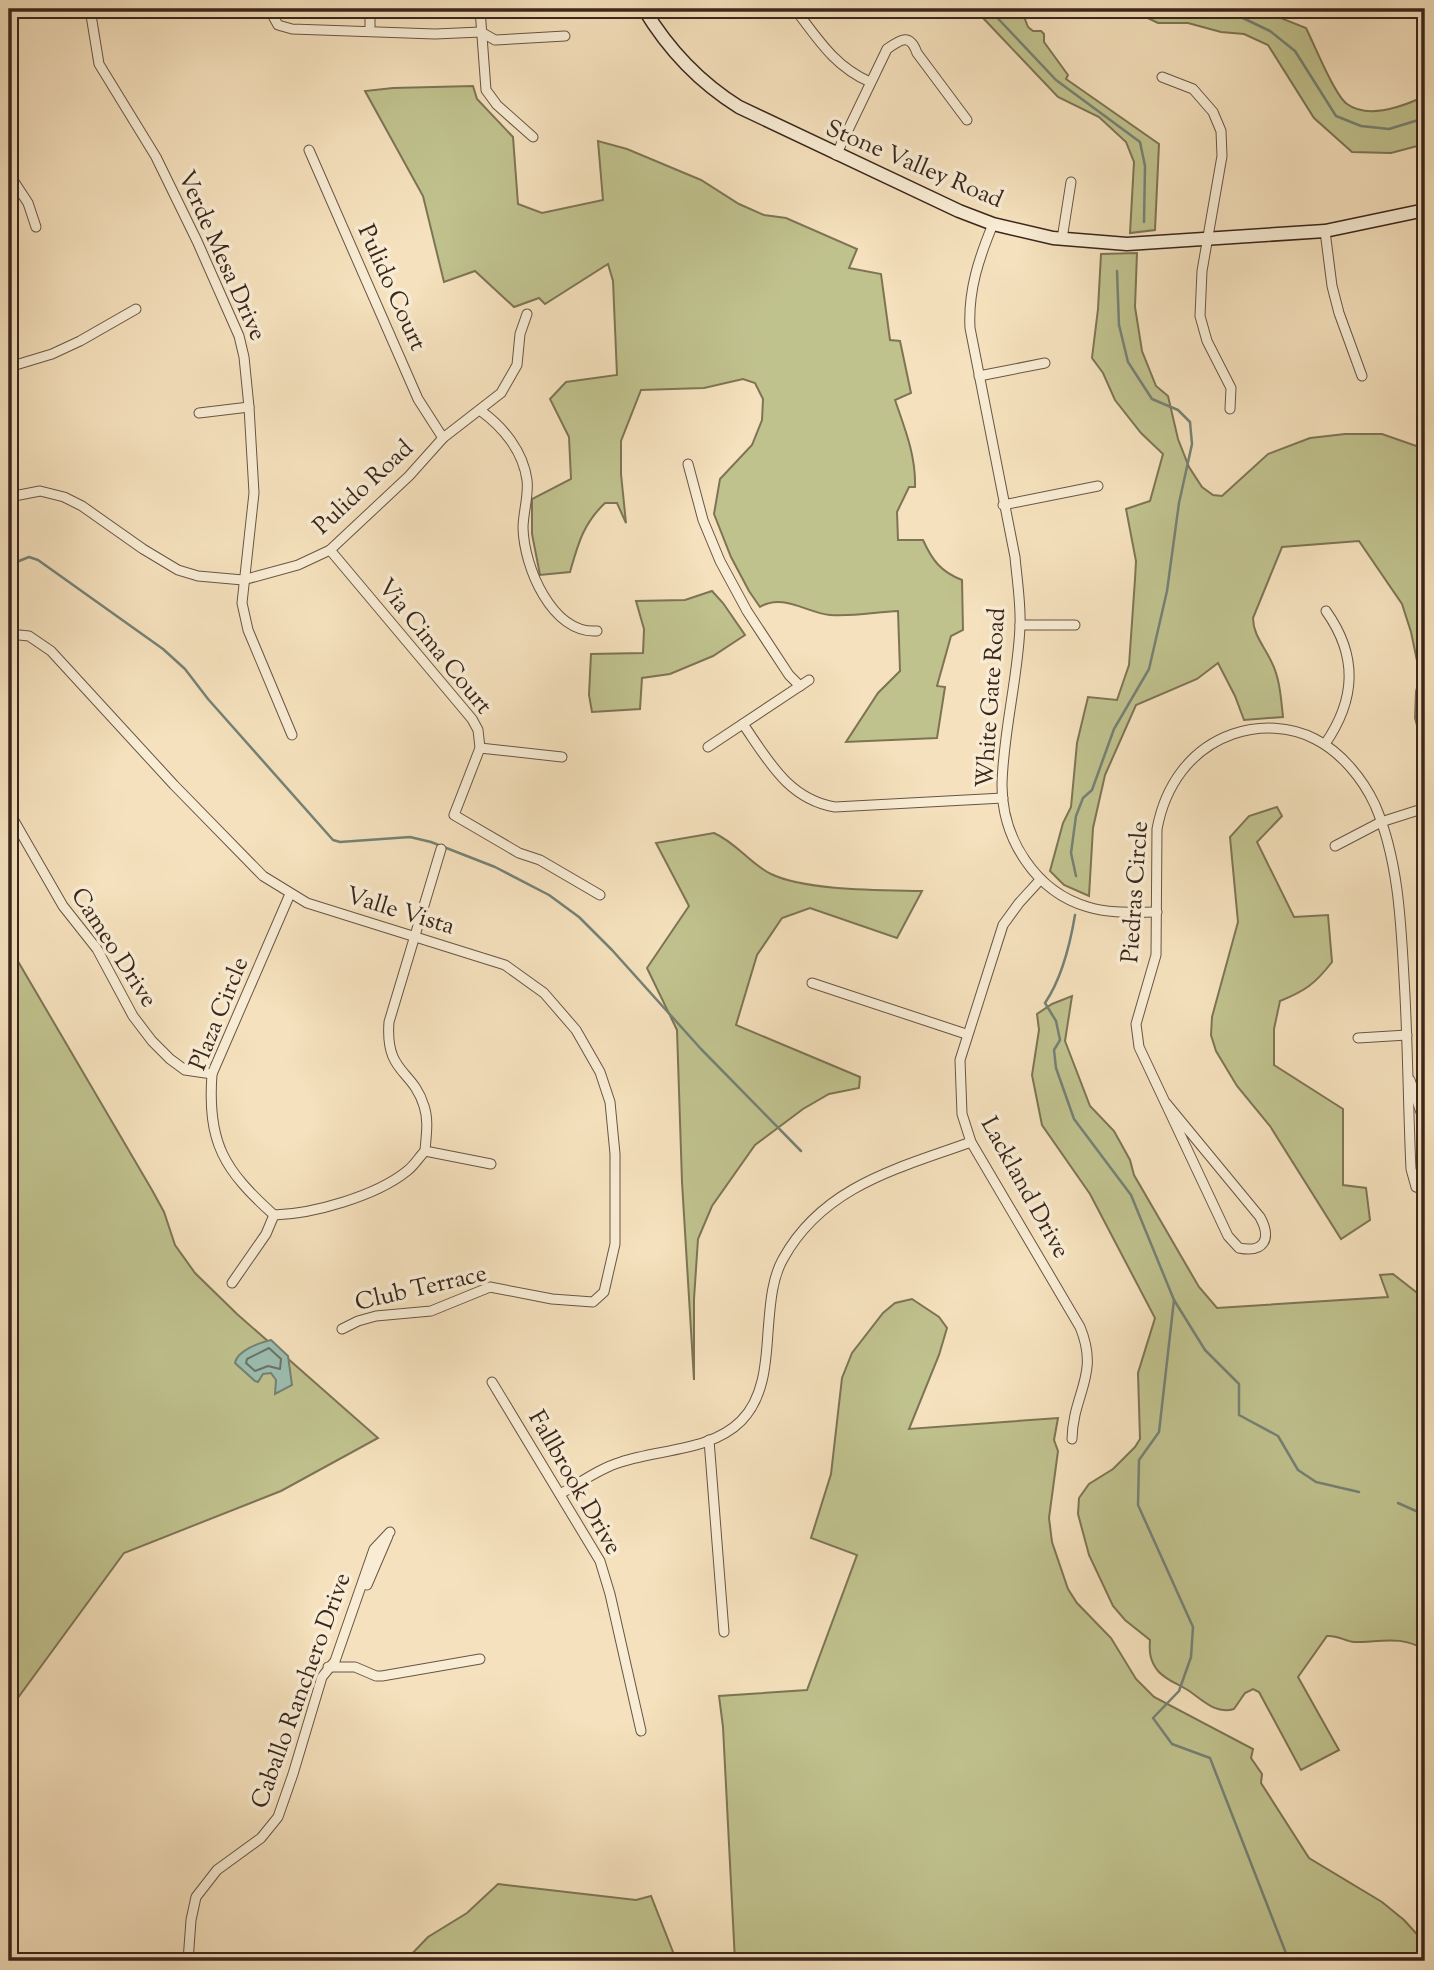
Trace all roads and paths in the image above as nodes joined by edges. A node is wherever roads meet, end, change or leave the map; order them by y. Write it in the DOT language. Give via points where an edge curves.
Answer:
graph roads {
  1 [pos="90,9"];
  2 [pos="269,9"];
  3 [pos="370,9"];
  4 [pos="480,9"];
  5 [pos="643,9"];
  6 [pos="795,9"];
  7 [pos="370,30"];
  8 [pos="481,32"];
  9 [pos="565,36"];
  10 [pos="1162,77"];
  11 [pos="870,82"];
  12 [pos="967,120"];
  13 [pos="533,137"];
  14 [pos="309,150"];
  15 [pos="836,155"];
  16 [pos="9,174"];
  17 [pos="1071,182"];
  18 [pos="1425,210"];
  19 [pos="993,224"];
  20 [pos="36,227"];
  21 [pos="1325,231"];
  22 [pos="1062,239"];
  23 [pos="1208,239"];
  24 [pos="136,309"];
  25 [pos="527,314"];
  26 [pos="1045,363"];
  27 [pos="9,367"];
  28 [pos="979,376"];
  29 [pos="1362,376"];
  30 [pos="250,407"];
  31 [pos="1230,410"];
  32 [pos="481,411"];
  33 [pos="199,413"];
  34 [pos="443,438"];
  35 [pos="688,464"];
  36 [pos="1098,486"];
  37 [pos="9,497"];
  38 [pos="1003,505"];
  39 [pos="330,550"];
  40 [pos="243,580"];
  41 [pos="1326,611"];
  42 [pos="1020,625"];
  43 [pos="1075,625"];
  44 [pos="597,631"];
  45 [pos="9,634"];
  46 [pos="809,680"];
  47 [pos="800,686"];
  48 [pos="743,724"];
  49 [pos="292,735"];
  50 [pos="1325,744"];
  51 [pos="708,747"];
  52 [pos="480,748"];
  53 [pos="562,757"];
  54 [pos="1003,798"];
  55 [pos="1425,808"];
  56 [pos="9,812"];
  57 [pos="1381,822"];
  58 [pos="1335,846"];
  59 [pos="441,849"];
  60 [pos="1040,880"];
  61 [pos="290,894"];
  62 [pos="600,895"];
  63 [pos="1157,912"];
  64 [pos="414,936"];
  65 [pos="811,983"];
  66 [pos="966,1034"];
  67 [pos="1407,1035"];
  68 [pos="1358,1038"];
  69 [pos="1407,1072"];
  70 [pos="212,1074"];
  71 [pos="1166,1102"];
  72 [pos="1425,1124"];
  73 [pos="971,1142"];
  74 [pos="425,1151"];
  75 [pos="491,1164"];
  76 [pos="1425,1191"];
  77 [pos="274,1215"];
  78 [pos="232,1283"];
  79 [pos="593,1302"];
  80 [pos="342,1329"];
  81 [pos="492,1382"];
  82 [pos="1072,1439"];
  83 [pos="709,1440"];
  84 [pos="560,1494"];
  85 [pos="390,1532"];
  86 [pos="724,1632"];
  87 [pos="480,1660"];
  88 [pos="331,1664"];
  89 [pos="641,1731"];
  90 [pos="188,1961"];
  1 -- 30 [label="street, Verde Mesa Drive" via="99,64 156,157 232,317 244,358"];
  2 -- 7 [label="street" via="278,25 292,29"];
  3 -- 7 [label="street"];
  4 -- 8 [label="street"];
  5 -- 15 [label="street, Stone Valley Road" via="678,56 719,95"];
  6 -- 11 [label="street" via="842,67"];
  7 -- 8 [label="street"];
  8 -- 9 [label="street" via="495,40"];
  8 -- 13 [label="street" via="486,90"];
  10 -- 23 [label="street" via="1199,95 1221,131 1222,156"];
  11 -- 12 [label="street" via="887,49 909,40"];
  11 -- 15 [label="street"];
  14 -- 34 [label="street, Pulido Court" via="418,399"];
  15 -- 19 [label="street, Stone Valley Road"];
  16 -- 20 [label="street" via="28,203"];
  17 -- 22 [label="street"];
  18 -- 21 [label="street, Stone Valley Road"];
  19 -- 22 [label="street, Stone Valley Road"];
  19 -- 28 [label="street, White Gate Road" via="971,293 970,328"];
  21 -- 23 [label="street, Stone Valley Road"];
  21 -- 29 [label="street" via="1332,286"];
  22 -- 23 [label="street, Stone Valley Road" via="1127,244"];
  23 -- 31 [label="street" via="1200,316 1231,388"];
  24 -- 27 [label="street" via="71,345"];
  25 -- 32 [label="street, Pulido Road" via="517,365 501,393"];
  26 -- 28 [label="street"];
  28 -- 38 [label="street, White Gate Road"];
  30 -- 33 [label="street"];
  30 -- 40 [label="street, Verde Mesa Drive" via="254,493"];
  32 -- 34 [label="street, Pulido Road"];
  32 -- 44 [label="street" via="498,424 520,459 527,481 526,551 540,591 565,621 584,632"];
  34 -- 39 [label="street, Pulido Road"];
  35 -- 47 [label="street" via="720,561 754,622"];
  36 -- 38 [label="street"];
  37 -- 40 [label="street, Pulido Road" via="40,491 64,497 177,570"];
  38 -- 42 [label="street, White Gate Road" via="1015,557"];
  39 -- 40 [label="street, Pulido Road" via="298,565"];
  39 -- 52 [label="street, Via Cima Court" via="472,719"];
  40 -- 49 [label="street, Verde Mesa Drive" via="247,630"];
  41 -- 50 [label="street" via="1346,651 1350,674 1342,716"];
  42 -- 43 [label="street"];
  42 -- 54 [label="street, White Gate Road"];
  45 -- 61 [label="street, Valle Vista" via="29,636 51,650 230,845 263,877"];
  46 -- 47 [label="street"];
  47 -- 48 [label="street"];
  48 -- 51 [label="street"];
  48 -- 54 [label="street" via="785,783 812,801 835,807"];
  50 -- 57 [label="street, Piedras Circle" via="1368,791"];
  50 -- 63 [label="street, Piedras Circle" via="1301,732 1274,728 1242,731 1197,753 1172,784 1160,813"];
  52 -- 53 [label="street"];
  52 -- 62 [label="street, Via Cima Court" via="454,815"];
  54 -- 60 [label="street, White Gate Road" via="1014,842"];
  55 -- 57 [label="street"];
  56 -- 70 [label="street, Cameo Drive" via="63,906 97,949 152,1041 186,1070"];
  57 -- 58 [label="street"];
  57 -- 67 [label="street, Piedras Circle" via="1401,920"];
  59 -- 64 [label="street"];
  60 -- 63 [label="street, White Gate Road" via="1086,906 1126,913"];
  60 -- 66 [label="street, Lackland Drive" via="1003,925"];
  61 -- 64 [label="street, Valle Vista"];
  61 -- 70 [label="street, Plaza Circle"];
  63 -- 71 [label="street, Piedras Circle" via="1156,955 1137,1035"];
  64 -- 74 [label="street" via="388,1036 394,1061 424,1104"];
  64 -- 79 [label="street, Valle Vista" via="505,965 544,993 576,1030 600,1072 610,1102 617,1214 610,1272 604,1292"];
  65 -- 66 [label="street"];
  66 -- 73 [label="street, Lackland Drive" via="960,1088"];
  67 -- 68 [label="street"];
  67 -- 69 [label="street, Piedras Circle"];
  69 -- 72 [label="street, Piedras Circle"];
  69 -- 76 [label="street, Piedras Circle" via="1411,1169 1416,1187"];
  70 -- 77 [label="street, Plaza Circle" via="210,1105 220,1150 246,1190"];
  71 -- 71 [label="street, Piedras Circle" via="1228,1236 1239,1248 1261,1247 1266,1227 1260,1217"];
  73 -- 82 [label="street, Lackland Drive" via="1086,1340 1088,1371"];
  73 -- 83 [label="street" via="885,1172 841,1195 810,1220 782,1261 771,1302 765,1371 755,1400 741,1421"];
  74 -- 75 [label="street"];
  74 -- 77 [label="street" via="409,1170 371,1191 298,1214"];
  77 -- 78 [label="street"];
  79 -- 80 [label="street, Club Terrace" via="490,1287 431,1311 376,1316"];
  81 -- 84 [label="street, Fallbrook Drive"];
  83 -- 84 [label="street" via="620,1462"];
  83 -- 86 [label="street"];
  84 -- 89 [label="street, Fallbrook Drive" via="600,1561"];
  85 -- 88 [label="street, Caballo Ranchero Drive" via="374,1549"];
  87 -- 88 [label="street" via="382,1676"];
  88 -- 90 [label="street, Caballo Ranchero Drive" via="321,1677 278,1817 261,1838 217,1870 196,1897"];
}
